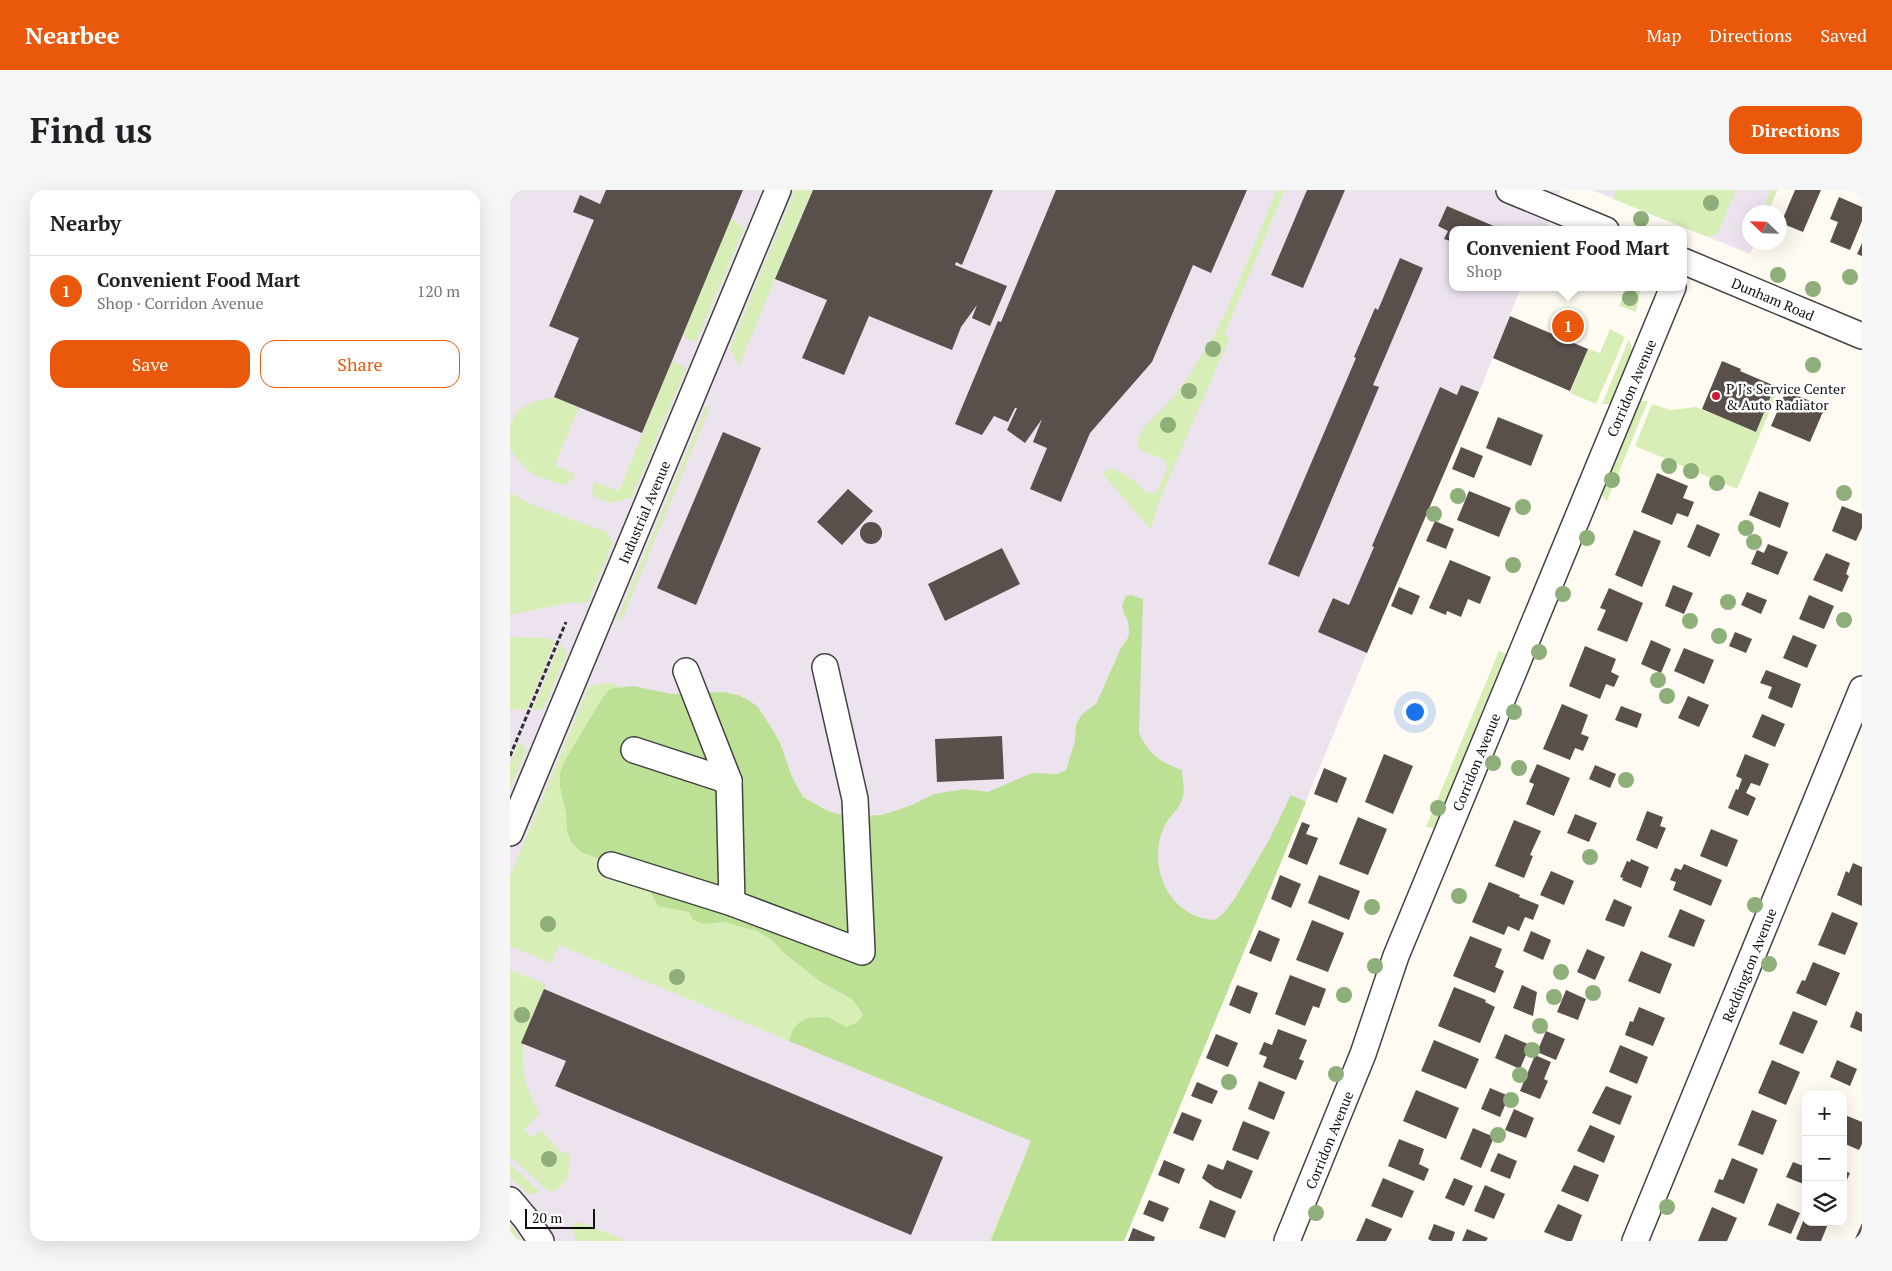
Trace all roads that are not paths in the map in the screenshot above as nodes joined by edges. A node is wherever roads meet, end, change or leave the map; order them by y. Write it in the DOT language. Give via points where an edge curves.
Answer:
graph roads {
  1 [pos="778,190"];
  2 [pos="1508,190"];
  3 [pos="1596,226"];
  4 [pos="1687,265"];
  5 [pos="1671,291"];
  6 [pos="1862,336"];
  7 [pos="825,667"];
  8 [pos="686,671"];
  9 [pos="1862,690"];
  10 [pos="634,750"];
  11 [pos="729,781"];
  12 [pos="510,833"];
  13 [pos="610,865"];
  14 [pos="732,903"];
  15 [pos="510,1200"];
  16 [pos="541,1241"];
  17 [pos="1287,1241"];
  18 [pos="1635,1241"];
  1 -- 12 [label="street, Industrial Avenue"];
  2 -- 3 [label="street"];
  4 -- 6 [label="street, Dunham Road"];
  5 -- 17 [label="street, Corridon Avenue" via="1396,956 1363,1054"];
  7 -- 14 [label="street" via="855,799 862,952"];
  8 -- 11 [label="street"];
  9 -- 18 [label="street, Reddington Avenue"];
  10 -- 11 [label="street"];
  11 -- 14 [label="street"];
  13 -- 14 [label="street"];
  15 -- 16 [label="street"];
}
